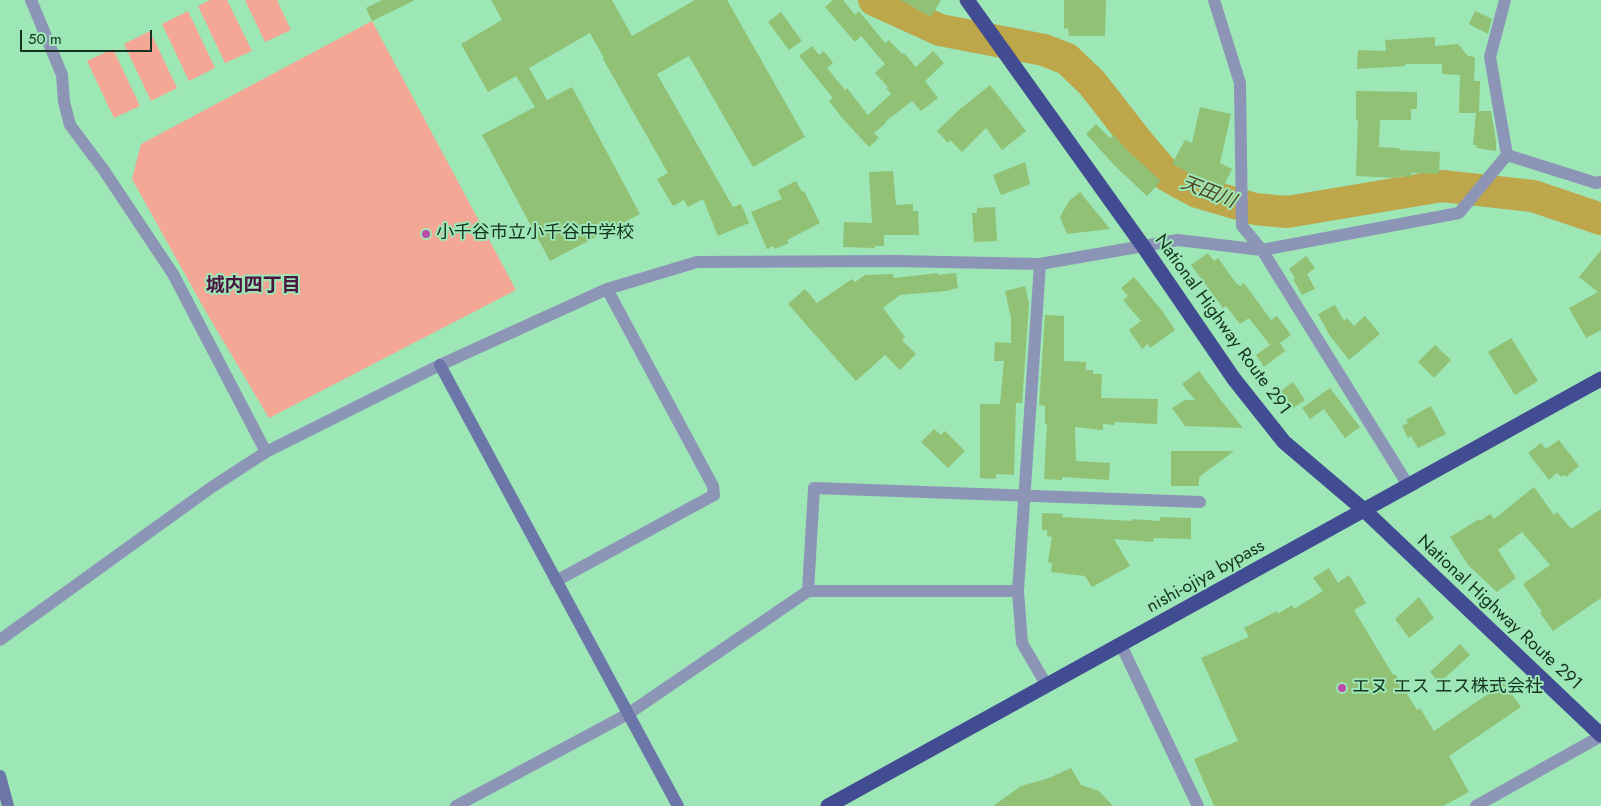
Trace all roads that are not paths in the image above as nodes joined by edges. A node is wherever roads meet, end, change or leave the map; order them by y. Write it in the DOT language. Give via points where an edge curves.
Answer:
graph roads {
  1 [pos="31,0"];
  2 [pos="967,0"];
  3 [pos="1214,0"];
  4 [pos="1505,0"];
  5 [pos="1507,155"];
  6 [pos="1601,182"];
  7 [pos="1143,246"];
  8 [pos="1262,250"];
  9 [pos="1040,264"];
  10 [pos="607,289"];
  11 [pos="440,366"];
  12 [pos="1601,379"];
  13 [pos="266,452"];
  14 [pos="1408,485"];
  15 [pos="1024,496"];
  16 [pos="1200,502"];
  17 [pos="1364,510"];
  18 [pos="556,581"];
  19 [pos="808,591"];
  20 [pos="1018,591"];
  21 [pos="0,640"];
  22 [pos="1121,645"];
  23 [pos="1047,686"];
  24 [pos="628,714"];
  25 [pos="1601,736"];
  26 [pos="0,776"];
  27 [pos="8,806"];
  28 [pos="456,806"];
  29 [pos="678,806"];
  30 [pos="828,806"];
  31 [pos="1198,806"];
  32 [pos="1476,806"];
  1 -- 13 [label="street" via="62,75 70,126 103,169 173,274"];
  2 -- 7 [label="highway, National Highway Route 291"];
  3 -- 8 [label="street" via="1240,83 1242,226"];
  4 -- 5 [label="street" via="1490,57"];
  5 -- 6 [label="street"];
  5 -- 8 [label="street" via="1459,213"];
  7 -- 8 [label="street" via="1178,240"];
  7 -- 9 [label="street"];
  7 -- 17 [label="highway, National Highway Route 291" via="1234,379 1284,442"];
  8 -- 14 [label="street"];
  9 -- 10 [label="street" via="896,260 697,262"];
  9 -- 15 [label="street"];
  10 -- 11 [label="street"];
  10 -- 18 [label="street" via="714,495"];
  11 -- 13 [label="street"];
  11 -- 18 [label="street"];
  12 -- 14 [label="highway, nishi-ojiya bypass"];
  13 -- 21 [label="street" via="212,487"];
  14 -- 17 [label="highway, nishi-ojiya bypass"];
  15 -- 16 [label="street"];
  15 -- 19 [label="street" via="814,488"];
  15 -- 20 [label="street"];
  17 -- 22 [label="highway, nishi-ojiya bypass"];
  17 -- 25 [label="highway, National Highway Route 291"];
  18 -- 24 [label="street"];
  19 -- 20 [label="street"];
  19 -- 24 [label="street"];
  20 -- 23 [label="street" via="1022,643"];
  22 -- 23 [label="highway, nishi-ojiya bypass"];
  22 -- 31 [label="street"];
  23 -- 30 [label="highway, nishi-ojiya bypass"];
  24 -- 28 [label="street"];
  24 -- 29 [label="street"];
  25 -- 32 [label="street"];
  26 -- 27 [label="street"];
}
